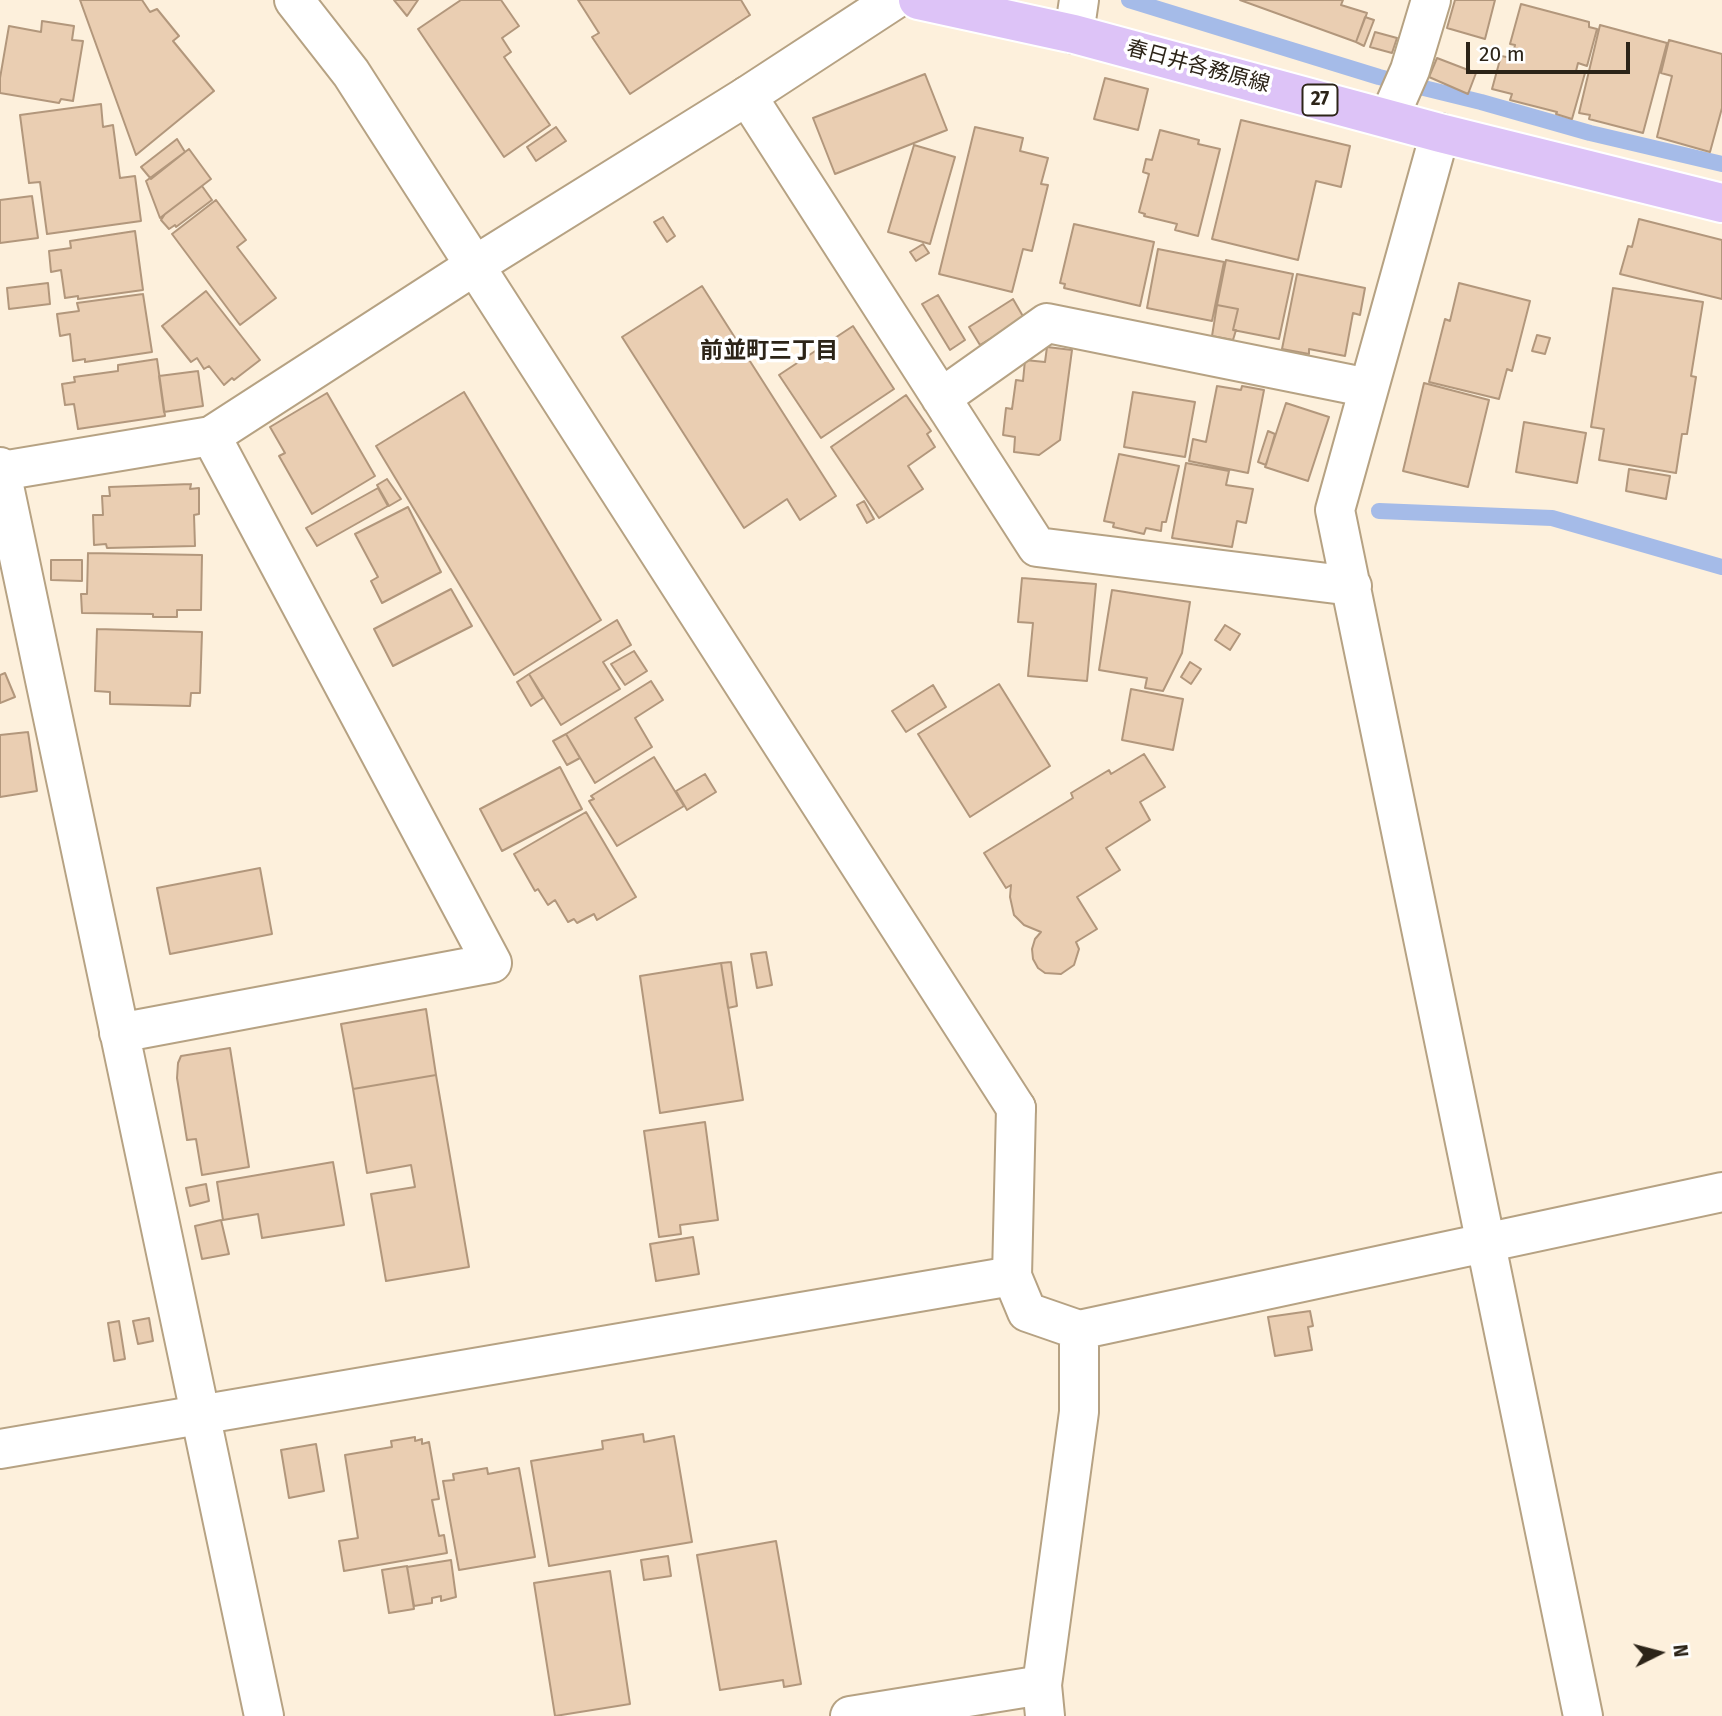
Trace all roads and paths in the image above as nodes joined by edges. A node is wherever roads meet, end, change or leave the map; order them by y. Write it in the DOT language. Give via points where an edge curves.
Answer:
graph roads {
  1 [pos="294,0"];
  2 [pos="894,0"];
  3 [pos="918,0"];
  4 [pos="1431,0"];
  5 [pos="1077,17"];
  6 [pos="747,96"];
  7 [pos="1389,118"];
  8 [pos="1440,133"];
  9 [pos="1722,203"];
  10 [pos="474,266"];
  11 [pos="1369,388"];
  12 [pos="941,398"];
  13 [pos="211,436"];
  14 [pos="0,470"];
  15 [pos="1352,586"];
  16 [pos="119,1033"];
  17 [pos="1722,1192"];
  18 [pos="1486,1242"];
  19 [pos="1012,1276"];
  20 [pos="1079,1330"];
  21 [pos="200,1416"];
  22 [pos="0,1449"];
  23 [pos="1044,1700"];
  24 [pos="264,1716"];
  25 [pos="850,1716"];
  26 [pos="1583,1716"];
  1 -- 10 [label="street" via="351,73"];
  2 -- 6 [label="street"];
  3 -- 5 [label="main road, 春日井各務原線 / 27"];
  4 -- 7 [label="street" via="1410,70"];
  5 -- 7 [label="main road, 春日井各務原線 / 27"];
  6 -- 10 [label="street"];
  6 -- 12 [label="street"];
  7 -- 8 [label="main road, 春日井各務原線 / 27"];
  8 -- 9 [label="main road, 春日井各務原線 / 27"];
  8 -- 11 [label="street"];
  10 -- 13 [label="street"];
  10 -- 19 [label="street" via="1016,1108"];
  11 -- 12 [label="street" via="1047,323"];
  11 -- 15 [label="street" via="1335,510"];
  12 -- 15 [label="street" via="1037,547"];
  13 -- 14 [label="street"];
  13 -- 16 [label="street" via="492,963"];
  14 -- 16 [label="street"];
  15 -- 18 [label="street"];
  16 -- 21 [label="street"];
  17 -- 18 [label="street"];
  18 -- 20 [label="street"];
  18 -- 26 [label="street"];
  19 -- 20 [label="street" via="1027,1312"];
  19 -- 21 [label="street"];
  20 -- 23 [label="street" via="1079,1412"];
  21 -- 22 [label="street"];
  21 -- 24 [label="street"];
  23 -- 25 [label="street"];
}
